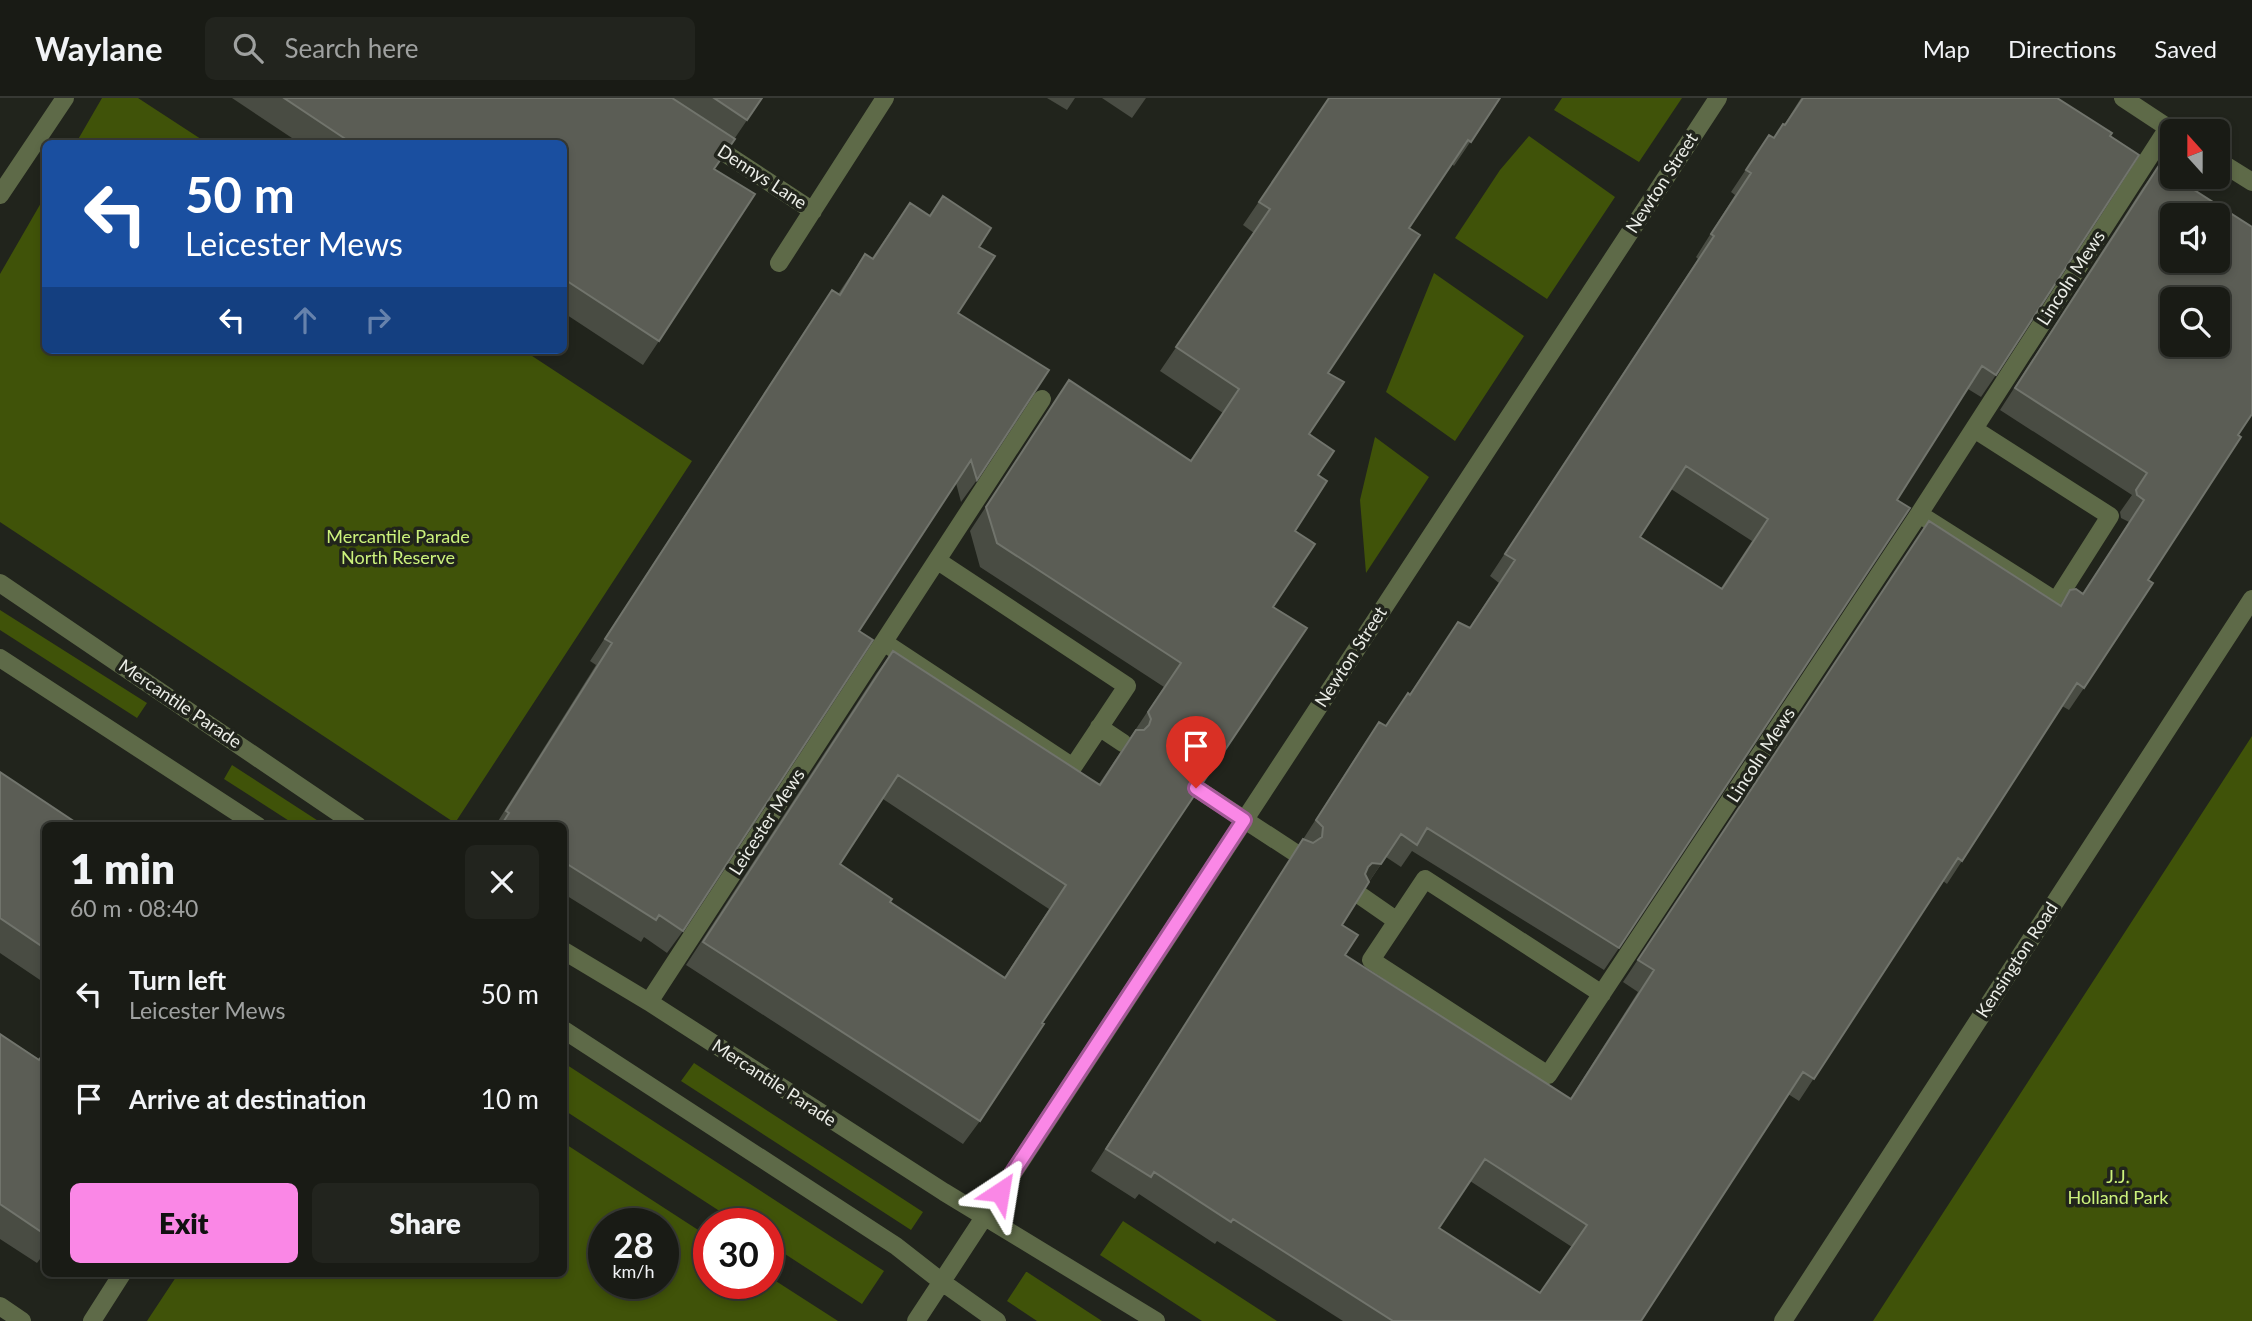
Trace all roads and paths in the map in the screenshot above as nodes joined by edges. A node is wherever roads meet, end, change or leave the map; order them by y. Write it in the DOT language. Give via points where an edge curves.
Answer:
graph roads {
  1 [pos="65,98"];
  2 [pos="886,98"];
  3 [pos="1718,98"];
  4 [pos="2123,98"];
  5 [pos="2160,123"];
  6 [pos="687,128"];
  7 [pos="2160,147"];
  8 [pos="2230,168"];
  9 [pos="2252,182"];
  10 [pos="0,195"];
  11 [pos="813,211"];
  12 [pos="779,263"];
  13 [pos="1042,399"];
  14 [pos="1974,429"];
  15 [pos="1919,514"];
  16 [pos="938,561"];
  17 [pos="0,583"];
  18 [pos="2252,599"];
  19 [pos="885,643"];
  20 [pos="0,658"];
  21 [pos="1099,727"];
  22 [pos="1123,743"];
  23 [pos="1196,788"];
  24 [pos="1244,820"];
  25 [pos="252,822"];
  26 [pos="352,822"];
  27 [pos="1297,855"];
  28 [pos="1361,896"];
  29 [pos="1397,921"];
  30 [pos="567,953"];
  31 [pos="1602,994"];
  32 [pos="649,1002"];
  33 [pos="567,1032"];
  34 [pos="985,1216"];
  35 [pos="120,1277"];
  36 [pos="942,1282"];
  37 [pos="0,1306"];
  38 [pos="22,1321"];
  39 [pos="92,1321"];
  40 [pos="916,1321"];
  41 [pos="997,1321"];
  42 [pos="1156,1321"];
  43 [pos="1783,1321"];
  1 -- 10 [label="street"];
  2 -- 11 [label="street"];
  3 -- 24 [label="street, Newton Street"];
  4 -- 5 [label="street"];
  6 -- 11 [label="street, Dennys Lane"];
  7 -- 14 [label="street, Lincoln Mews"];
  8 -- 9 [label="street"];
  11 -- 12 [label="street"];
  13 -- 16 [label="street, Leicester Mews"];
  14 -- 15 [label="street, Lincoln Mews"];
  14 -- 15 [label="street" via="2110,516 2084,558 2056,601"];
  15 -- 31 [label="street, Lincoln Mews"];
  16 -- 19 [label="street, Leicester Mews"];
  16 -- 21 [label="street" via="1127,686"];
  17 -- 26 [label="street, Mercantile Parade"];
  18 -- 43 [label="street, Kensington Road"];
  19 -- 21 [label="street" via="1073,767"];
  19 -- 32 [label="street, Leicester Mews"];
  20 -- 25 [label="street"];
  21 -- 22 [label="street"];
  23 -- 24 [label="street"];
  24 -- 27 [label="street"];
  24 -- 34 [label="street, Newton Street"];
  28 -- 29 [label="street"];
  29 -- 31 [label="street, Lincoln Mews" via="1425,878"];
  29 -- 31 [label="street, Lincoln Mews" via="1371,960 1548,1075"];
  30 -- 32 [label="street, Mercantile Parade"];
  32 -- 34 [label="street, Mercantile Parade"];
  33 -- 36 [label="street" via="896,1245"];
  34 -- 36 [label="street"];
  34 -- 42 [label="street, Mercantile Parade"];
  35 -- 39 [label="street"];
  36 -- 40 [label="street"];
  36 -- 41 [label="street"];
  37 -- 38 [label="street"];
}
